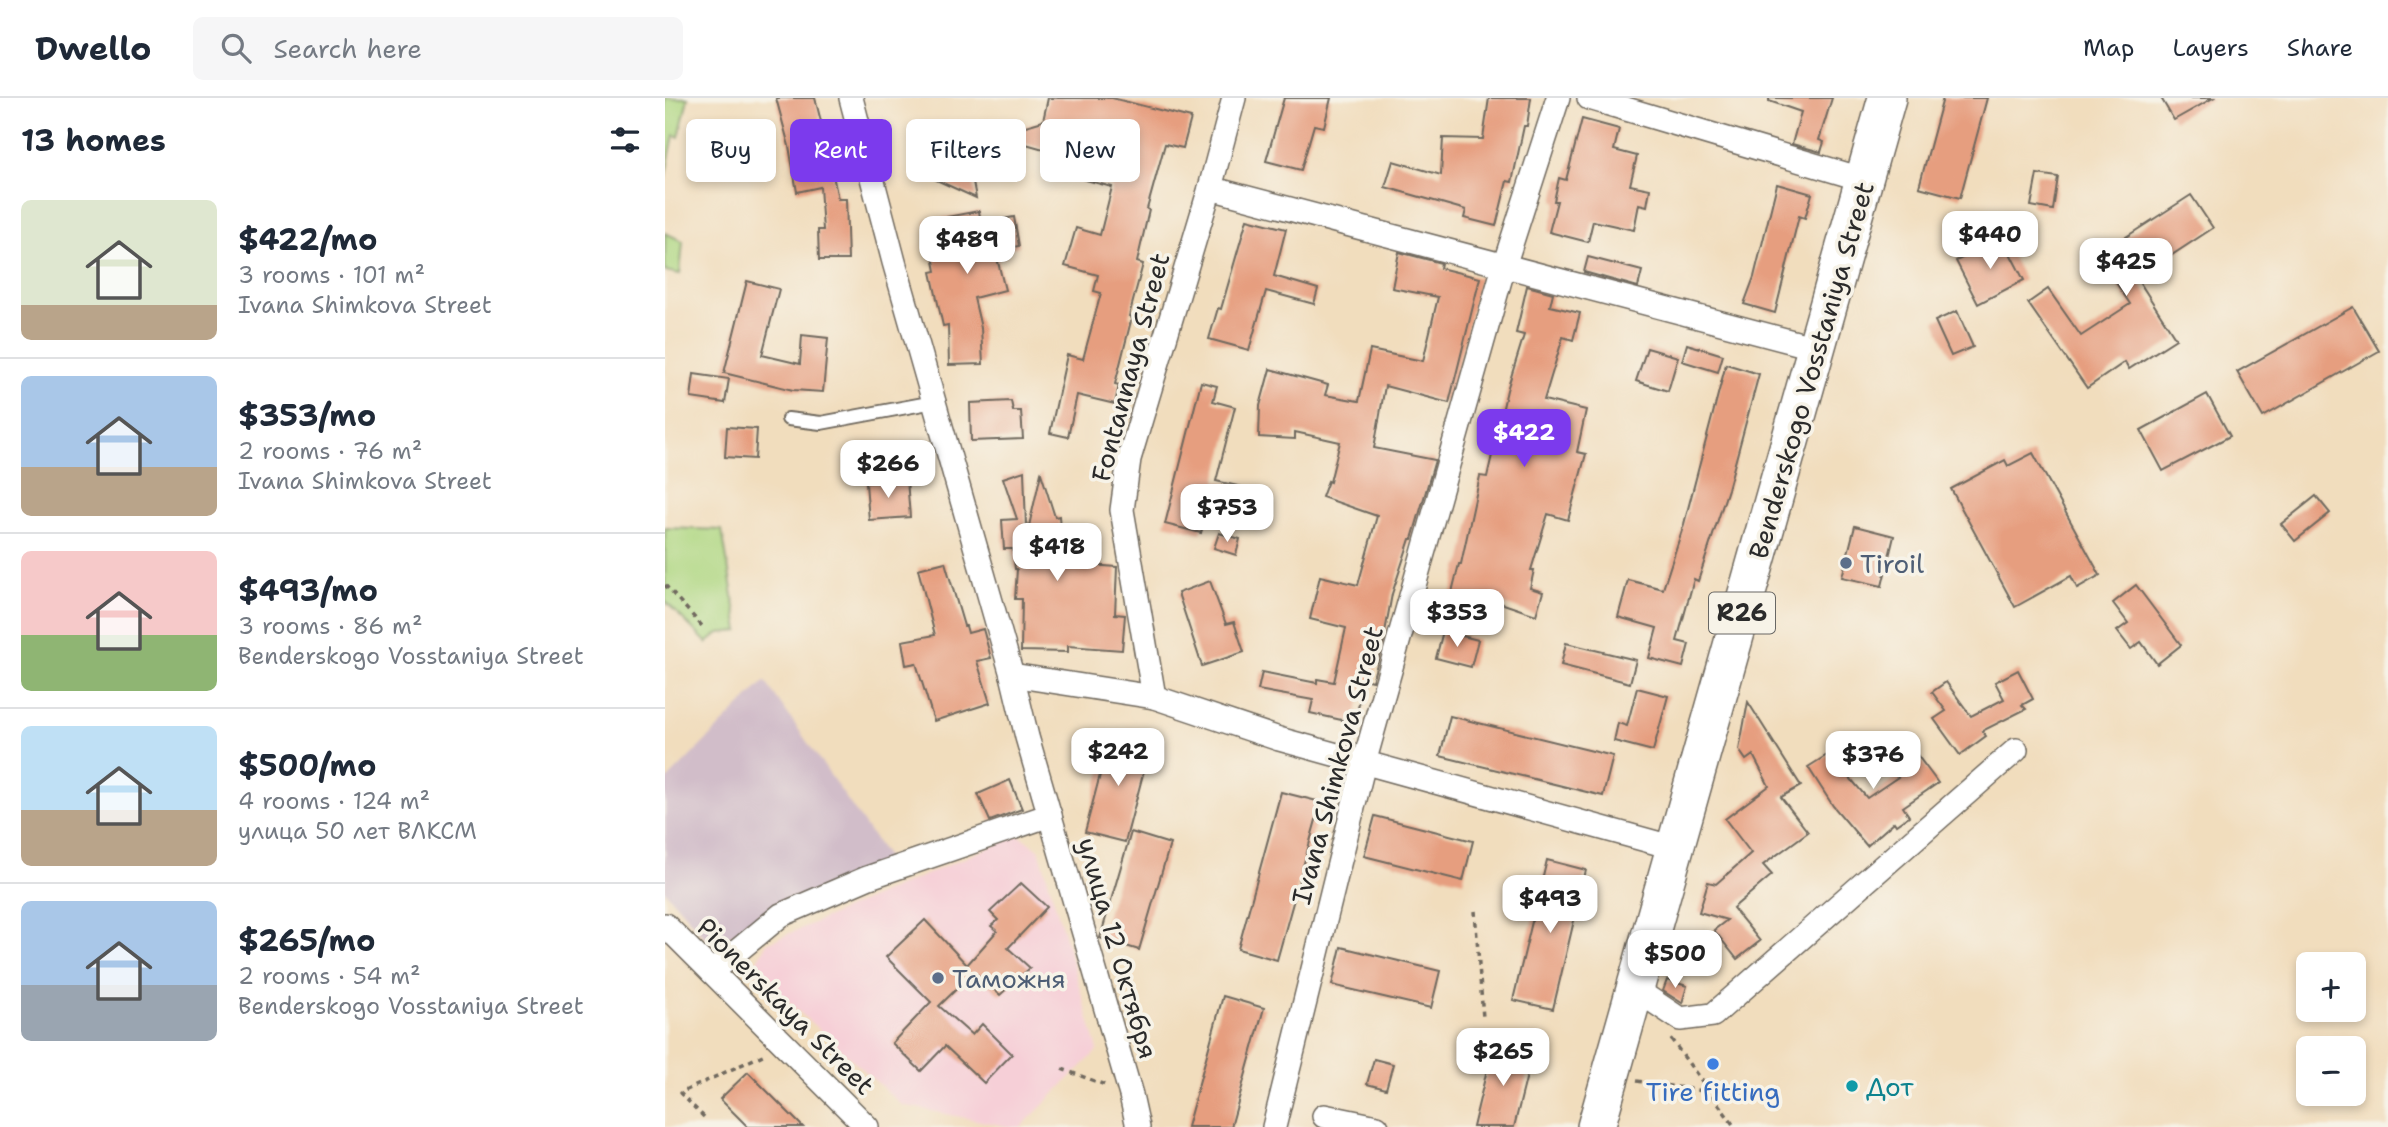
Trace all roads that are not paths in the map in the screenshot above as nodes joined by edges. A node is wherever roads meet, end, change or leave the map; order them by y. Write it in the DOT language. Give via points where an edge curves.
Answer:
graph roads {
  1 [pos="851,98"];
  2 [pos="1234,98"];
  3 [pos="1558,98"];
  4 [pos="1589,98"];
  5 [pos="1887,98"];
  6 [pos="1865,180"];
  7 [pos="1210,188"];
  8 [pos="1504,266"];
  9 [pos="1817,348"];
  10 [pos="934,402"];
  11 [pos="788,419"];
  12 [pos="1012,675"];
  13 [pos="1154,697"];
  14 [pos="2016,750"];
  15 [pos="1364,763"];
  16 [pos="1050,815"];
  17 [pos="1675,848"];
  18 [pos="665,925"];
  19 [pos="712,972"];
  20 [pos="1635,989"];
  21 [pos="1324,1115"];
  22 [pos="867,1127"];
  23 [pos="1138,1127"];
  24 [pos="1274,1127"];
  25 [pos="1377,1127"];
  26 [pos="1596,1127"];
  1 -- 10 [label="street, улица 12 Октября"];
  2 -- 7 [label="street, Fontannaya Street"];
  3 -- 8 [label="street, Ivana Shimkova Street"];
  4 -- 6 [label="street"];
  5 -- 6 [label="main road, Benderskogo Vosstaniya Street / R26"];
  6 -- 9 [label="main road, Benderskogo Vosstaniya Street / R26"];
  7 -- 8 [label="street"];
  7 -- 13 [label="street, Fontannaya Street" via="1129,459 1122,510"];
  8 -- 9 [label="street"];
  8 -- 15 [label="street, Ivana Shimkova Street"];
  9 -- 17 [label="main road, Benderskogo Vosstaniya Street / R26"];
  10 -- 11 [label="lane" via="821,423"];
  10 -- 12 [label="street, улица 12 Октября"];
  12 -- 13 [label="street"];
  12 -- 16 [label="street, улица 12 Октября"];
  13 -- 15 [label="street"];
  14 -- 20 [label="street" via="1713,1015 1680,1019"];
  15 -- 17 [label="street"];
  15 -- 24 [label="street, Ivana Shimkova Street"];
  16 -- 19 [label="street" via="867,878 781,915"];
  16 -- 23 [label="street, улица 12 Октября"];
  17 -- 20 [label="main road, Benderskogo Vosstaniya Street / R26"];
  18 -- 19 [label="street, Pionerskaya Street"];
  19 -- 22 [label="street, Pionerskaya Street"];
  20 -- 26 [label="main road, Benderskogo Vosstaniya Street / R26"];
  21 -- 25 [label="street"];
}
